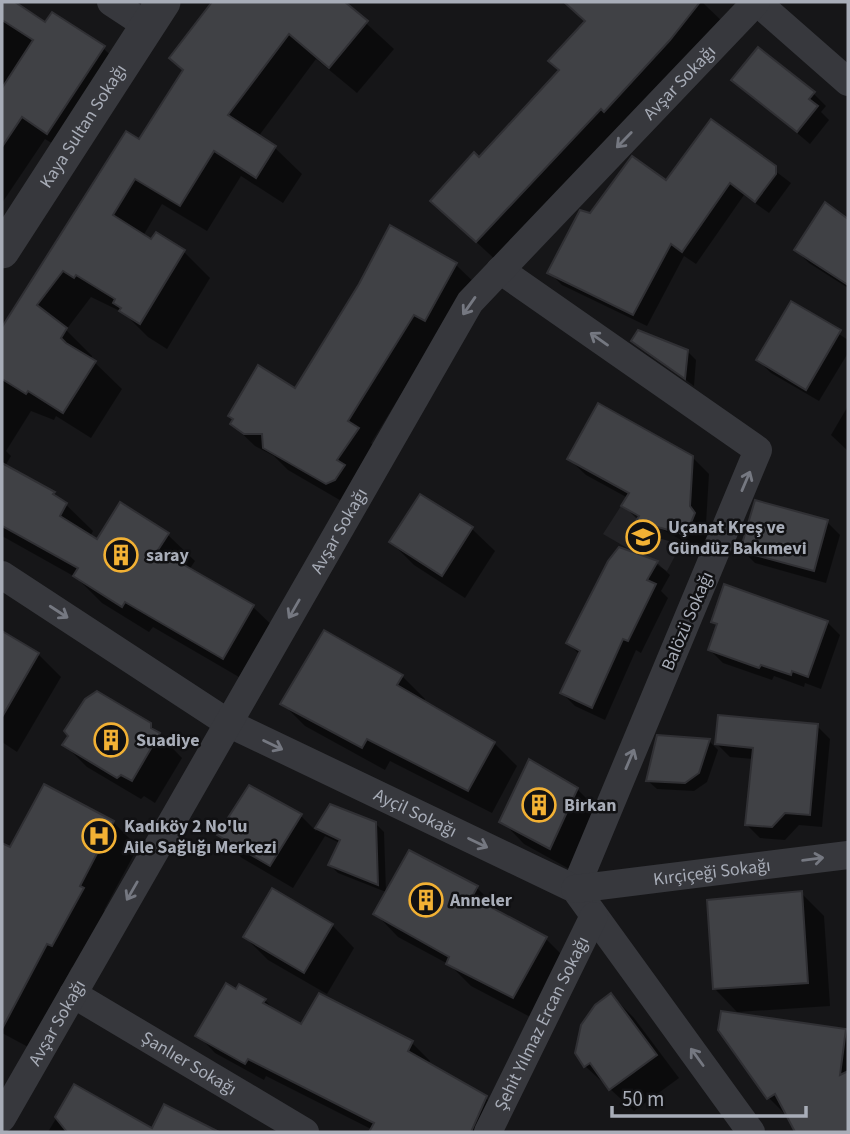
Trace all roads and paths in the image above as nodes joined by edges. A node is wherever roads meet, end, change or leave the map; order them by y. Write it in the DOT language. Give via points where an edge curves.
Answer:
graph roads {
  1 [pos="111,2"];
  2 [pos="757,2"];
  3 [pos="155,14"];
  4 [pos="848,82"];
  5 [pos="2,251"];
  6 [pos="500,270"];
  7 [pos="2,575"];
  8 [pos="228,723"];
  9 [pos="848,855"];
  10 [pos="575,889"];
  11 [pos="594,916"];
  12 [pos="73,994"];
  13 [pos="2,1118"];
  14 [pos="305,1132"];
  15 [pos="488,1132"];
  16 [pos="751,1132"];
  1 -- 3 [label="street"];
  2 -- 4 [label="street"];
  2 -- 6 [label="street, Avşar Sokağı, one-way"];
  3 -- 5 [label="street, Kaya Sultan Sokağı"];
  6 -- 8 [label="street, Avşar Sokağı, one-way" via="470,302"];
  10 -- 6 [label="street, Balözü Sokağı, one-way" via="758,450"];
  7 -- 8 [label="street, Ayçil Sokağı, one-way"];
  8 -- 10 [label="street, Ayçil Sokağı, one-way"];
  8 -- 12 [label="street, Avşar Sokağı, one-way"];
  10 -- 9 [label="street, Kırçiçeği Sokağı, one-way"];
  10 -- 11 [label="street, Ayçil Sokağı"];
  11 -- 15 [label="street, Şehit Yılmaz Ercan Sokağı"];
  16 -- 11 [label="street, Ayçil Sokağı, one-way"];
  12 -- 13 [label="street, Avşar Sokağı"];
  12 -- 14 [label="street, Şanlıer Sokağı"];
}
